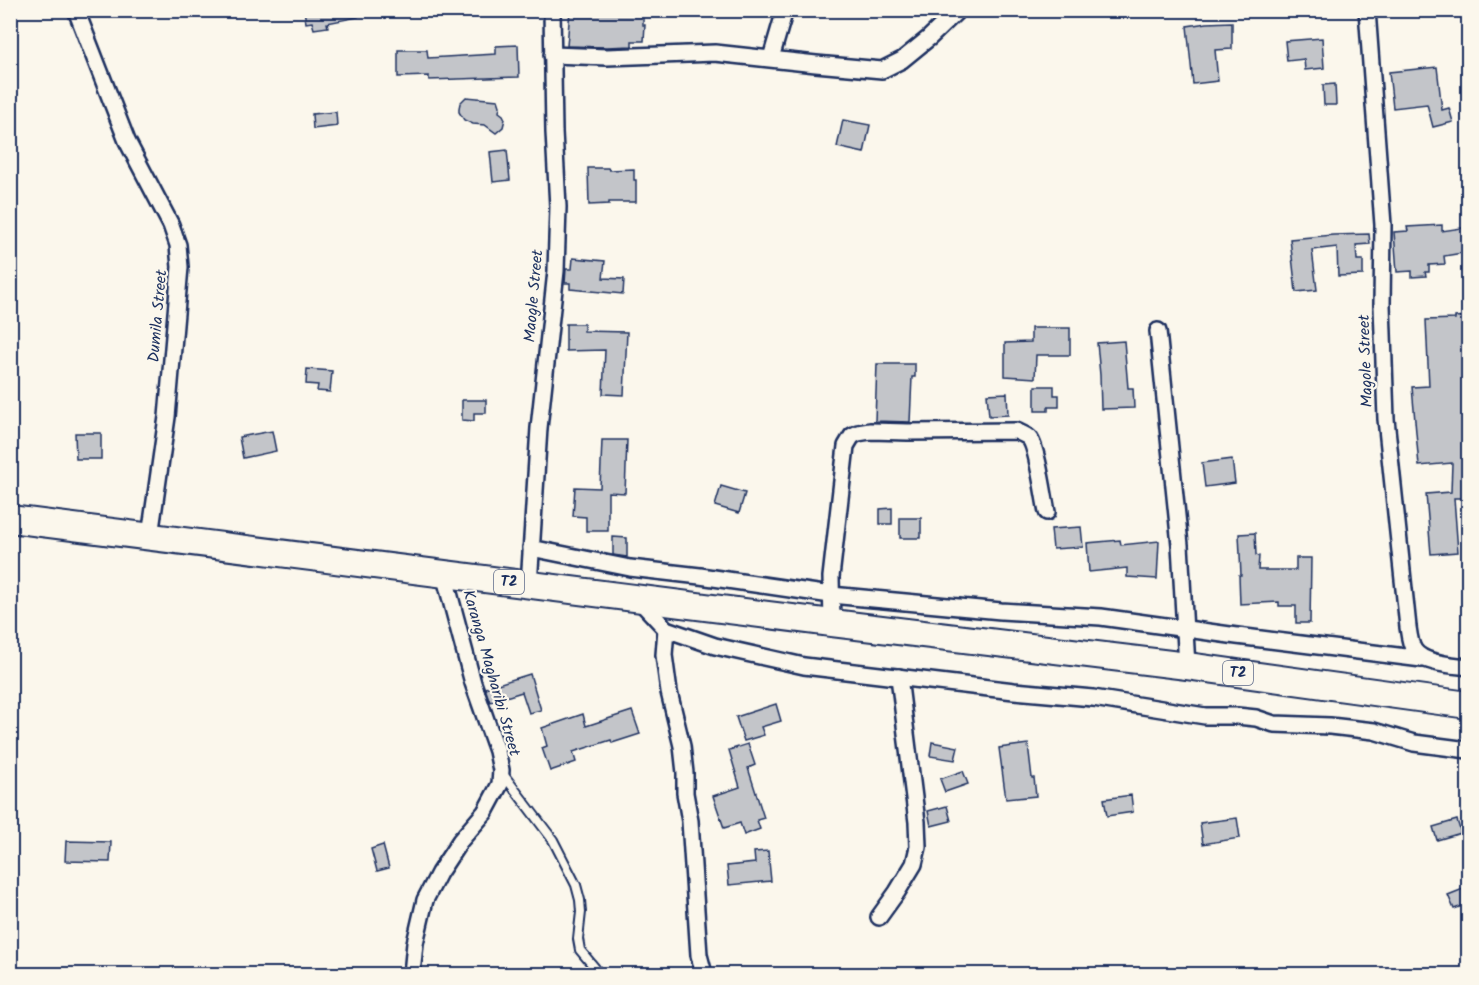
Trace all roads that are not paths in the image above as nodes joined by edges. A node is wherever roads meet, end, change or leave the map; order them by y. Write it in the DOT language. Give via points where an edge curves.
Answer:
graph roads {
  1 [pos="76,10"];
  2 [pos="552,10"];
  3 [pos="785,10"];
  4 [pos="958,10"];
  5 [pos="1367,10"];
  6 [pos="552,55"];
  7 [pos="771,58"];
  8 [pos="1158,331"];
  9 [pos="1047,512"];
  10 [pos="10,519"];
  11 [pos="150,536"];
  12 [pos="531,548"];
  13 [pos="444,574"];
  14 [pos="529,585"];
  15 [pos="831,595"];
  16 [pos="637,598"];
  17 [pos="832,623"];
  18 [pos="666,629"];
  19 [pos="1185,629"];
  20 [pos="1422,659"];
  21 [pos="1187,666"];
  22 [pos="1468,667"];
  23 [pos="899,677"];
  24 [pos="1468,705"];
  25 [pos="1468,750"];
  26 [pos="501,770"];
  27 [pos="879,917"];
  28 [pos="595,969"];
  29 [pos="412,975"];
  30 [pos="704,975"];
  1 -- 11 [label="street, Dumila Street" via="127,141 178,245 180,267 167,417"];
  2 -- 6 [label="street, Maogle Street"];
  3 -- 7 [label="street"];
  4 -- 7 [label="street" via="902,60 882,70"];
  5 -- 20 [label="street, Magole Street" via="1383,225 1386,419 1408,627 1412,649"];
  6 -- 7 [label="street" via="716,53"];
  6 -- 12 [label="street, Maogle Street" via="558,207 556,271"];
  8 -- 19 [label="street"];
  9 -- 15 [label="street" via="1028,437 1016,432 858,433 846,446"];
  10 -- 11 [label="highway, T2"];
  11 -- 13 [label="highway, T2"];
  12 -- 14 [label="street, Maogle Street"];
  12 -- 15 [label="street" via="630,568"];
  13 -- 14 [label="highway, T2"];
  13 -- 26 [label="street, Karanga Magharibi Street"];
  14 -- 16 [label="highway, T2"];
  15 -- 17 [label="street"];
  15 -- 19 [label="street" via="1101,617"];
  16 -- 17 [label="highway, T2"];
  16 -- 18 [label="street"];
  17 -- 21 [label="highway, T2"];
  18 -- 23 [label="street" via="715,646 804,666"];
  18 -- 30 [label="street" via="664,655 682,746 699,955"];
  19 -- 20 [label="street"];
  19 -- 21 [label="street"];
  20 -- 22 [label="street"];
  21 -- 24 [label="highway, T2"];
  23 -- 25 [label="street" via="1093,698 1205,716 1256,718 1274,724 1374,730 1414,743"];
  23 -- 27 [label="street" via="918,847 914,864"];
  26 -- 28 [label="lane" via="553,840 571,875 580,900 580,950"];
  26 -- 29 [label="street, Karanga Magharibi Street" via="500,784 485,812 460,842 425,900"];
}
